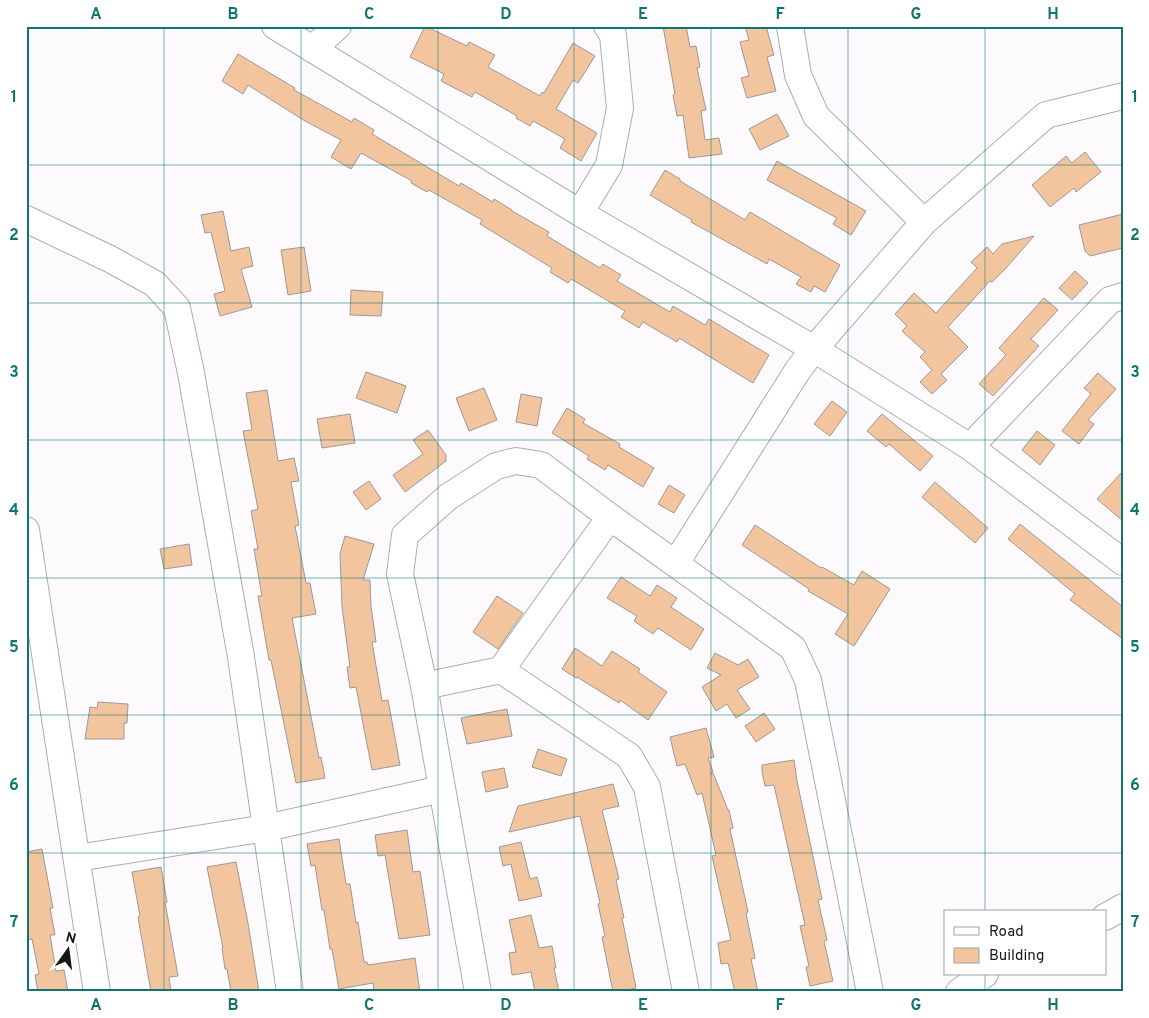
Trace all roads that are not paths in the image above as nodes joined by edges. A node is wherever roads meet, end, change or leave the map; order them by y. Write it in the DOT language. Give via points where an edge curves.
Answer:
graph roads {
  1 [pos="275,26"];
  2 [pos="338,26"];
  3 [pos="607,26"];
  4 [pos="790,26"];
  5 [pos="312,49"];
  6 [pos="1123,96"];
  7 [pos="580,213"];
  8 [pos="26,219"];
  9 [pos="924,222"];
  10 [pos="1123,296"];
  11 [pos="814,349"];
  12 [pos="970,447"];
  13 [pos="610,517"];
  14 [pos="26,530"];
  15 [pos="1123,562"];
  16 [pos="676,563"];
  17 [pos="501,670"];
  18 [pos="424,686"];
  19 [pos="442,789"];
  20 [pos="266,828"];
  21 [pos="77,858"];
  22 [pos="1123,907"];
  23 [pos="1106,916"];
  24 [pos="982,976"];
  25 [pos="98,992"];
  26 [pos="290,992"];
  27 [pos="478,992"];
  28 [pos="686,992"];
  29 [pos="870,992"];
  30 [pos="959,992"];
  1 -- 5 [label="street"];
  2 -- 5 [label="street"];
  3 -- 7 [label="street" via="613,35 620,108 610,165"];
  4 -- 9 [label="street" via="798,75 816,116"];
  5 -- 7 [label="street"];
  6 -- 9 [label="street" via="1046,115"];
  7 -- 11 [label="street"];
  8 -- 20 [label="street" via="155,284 178,308 241,658"];
  9 -- 11 [label="street"];
  10 -- 12 [label="street" via="1110,300"];
  11 -- 12 [label="street"];
  11 -- 16 [label="street"];
  12 -- 15 [label="street"];
  13 -- 16 [label="street"];
  13 -- 17 [label="street"];
  13 -- 18 [label="street" via="541,465 516,460 496,466 448,497 405,535 400,574"];
  14 -- 21 [label="street"];
  16 -- 29 [label="street" via="793,648 808,680"];
  17 -- 18 [label="street"];
  17 -- 28 [label="street" via="630,756 647,787"];
  18 -- 19 [label="street"];
  19 -- 20 [label="street"];
  19 -- 27 [label="street"];
  20 -- 21 [label="street"];
  20 -- 26 [label="street"];
  21 -- 25 [label="street"];
  22 -- 23 [label="street"];
  24 -- 30 [label="street"];
}
